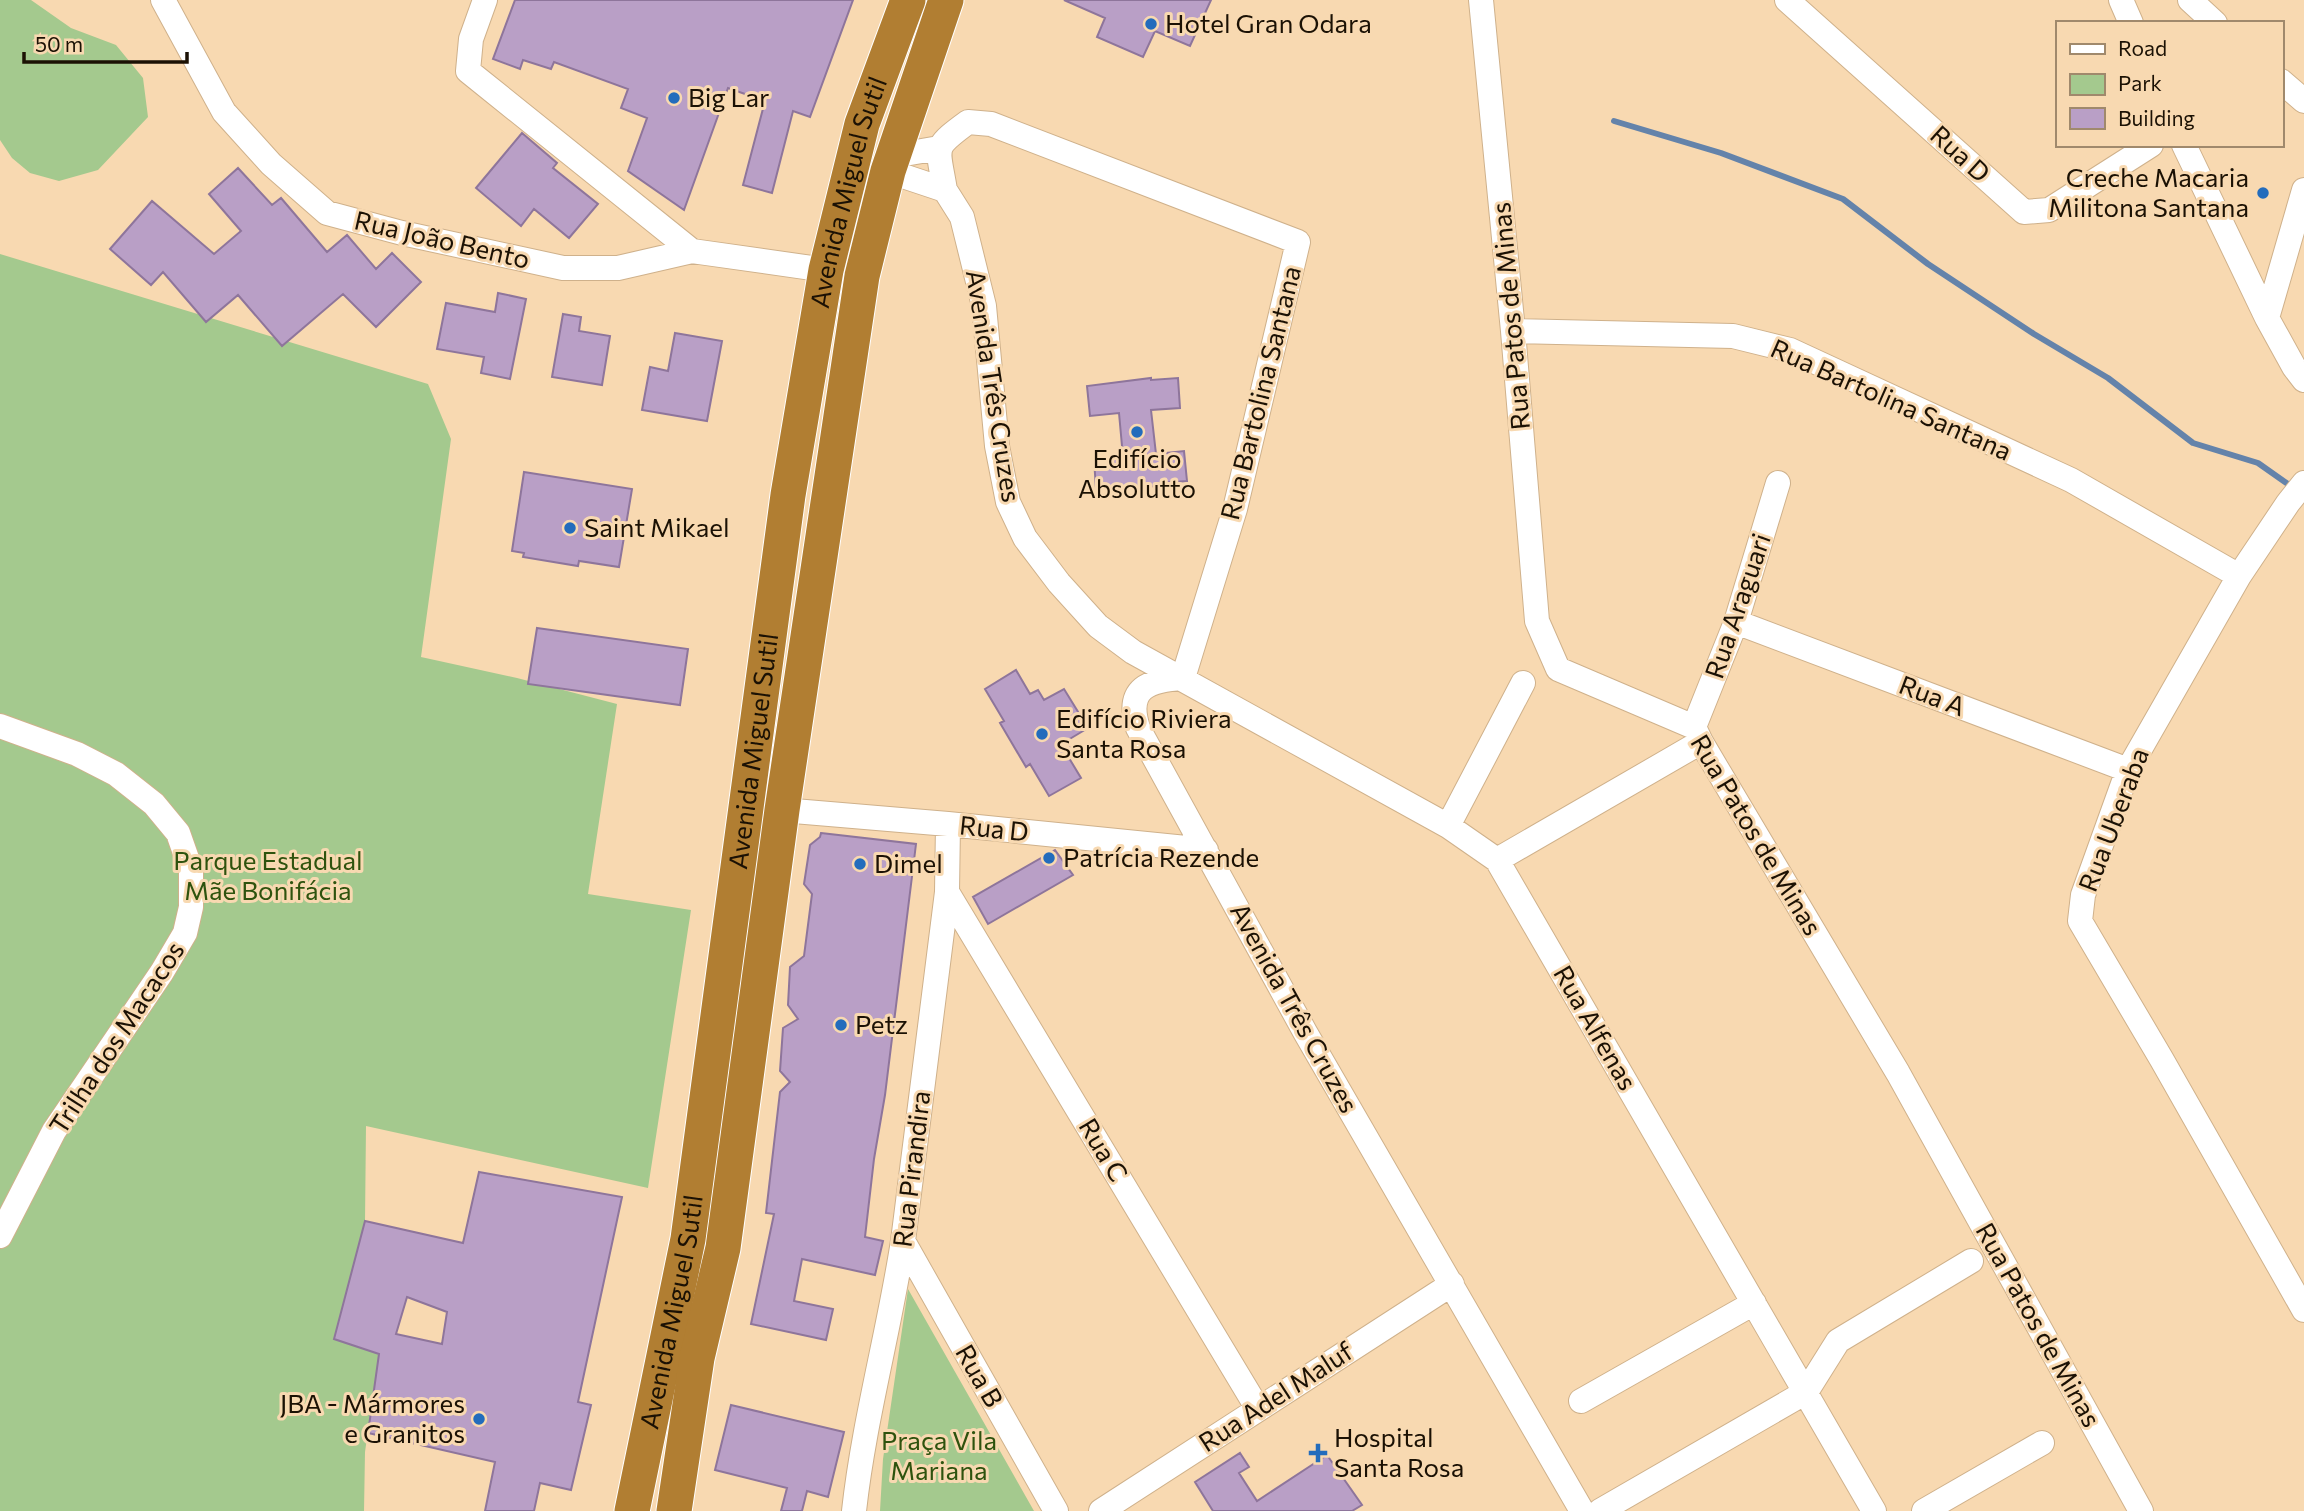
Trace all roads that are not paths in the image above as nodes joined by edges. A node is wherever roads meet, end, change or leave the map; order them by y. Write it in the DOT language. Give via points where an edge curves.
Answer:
graph roads {
  1 [pos="163,0"];
  2 [pos="485,0"];
  3 [pos="908,0"];
  4 [pos="946,0"];
  5 [pos="1481,0"];
  6 [pos="1787,0"];
  7 [pos="2121,0"];
  8 [pos="2190,0"];
  9 [pos="2130,21"];
  10 [pos="2214,21"];
  11 [pos="2283,83"];
  12 [pos="2304,101"];
  13 [pos="2148,147"];
  14 [pos="2186,147"];
  15 [pos="939,148"];
  16 [pos="890,163"];
  17 [pos="945,190"];
  18 [pos="2304,190"];
  19 [pos="692,251"];
  20 [pos="826,270"];
  21 [pos="2267,318"];
  22 [pos="1513,331"];
  23 [pos="2304,380"];
  24 [pos="1778,483"];
  25 [pos="2304,483"];
  26 [pos="2239,576"];
  27 [pos="1736,622"];
  28 [pos="1183,678"];
  29 [pos="1523,683"];
  30 [pos="0,726"];
  31 [pos="1697,734"];
  32 [pos="2128,770"];
  33 [pos="782,810"];
  34 [pos="948,824"];
  35 [pos="1448,826"];
  36 [pos="1206,850"];
  37 [pos="1497,860"];
  38 [pos="947,891"];
  39 [pos="0,1236"];
  40 [pos="902,1241"];
  41 [pos="1971,1261"];
  42 [pos="1452,1284"];
  43 [pos="1754,1303"];
  44 [pos="2304,1310"];
  45 [pos="1807,1392"];
  46 [pos="1581,1401"];
  47 [pos="1258,1409"];
  48 [pos="2042,1443"];
  49 [pos="632,1511"];
  50 [pos="674,1511"];
  51 [pos="854,1511"];
  52 [pos="1056,1511"];
  53 [pos="1101,1511"];
  54 [pos="1581,1511"];
  55 [pos="1600,1511"];
  56 [pos="1874,1511"];
  57 [pos="1924,1511"];
  58 [pos="2141,1511"];
  1 -- 19 [label="street, Rua João Bento" via="225,112 271,164 327,213 563,268 618,268"];
  2 -- 19 [label="street" via="471,39 468,71"];
  3 -- 20 [label="highway, Avenida Miguel Sutil" via="862,124"];
  4 -- 16 [label="highway, Avenida Miguel Sutil"];
  5 -- 22 [label="street, Rua Patos de Minas"];
  6 -- 13 [label="street, Rua D" via="2024,212 2049,210"];
  7 -- 9 [label="street"];
  8 -- 10 [label="street"];
  11 -- 12 [label="street"];
  14 -- 21 [label="street"];
  15 -- 16 [label="street"];
  15 -- 17 [label="street"];
  15 -- 28 [label="street, Rua Bartolina Santana" via="968,122 991,124 1298,242 1235,509"];
  16 -- 17 [label="street"];
  16 -- 33 [label="highway, Avenida Miguel Sutil" via="862,276"];
  17 -- 28 [label="street, Avenida Três Cruzes" via="962,217 984,306 997,446 1008,502 1025,538 1098,626 1133,652"];
  18 -- 21 [label="street"];
  19 -- 20 [label="street, Rua João Bento"];
  20 -- 49 [label="highway, Avenida Miguel Sutil" via="788,495 688,1239"];
  21 -- 23 [label="street"];
  22 -- 26 [label="street, Rua Bartolina Santana" via="1733,335 1790,350 2071,480"];
  22 -- 31 [label="street, Rua Patos de Minas" via="1537,621 1558,669"];
  24 -- 27 [label="street, Rua Araguari"];
  25 -- 26 [label="street, Rua Uberaba"];
  26 -- 32 [label="street, Rua Uberaba"];
  27 -- 31 [label="street, Rua Araguari"];
  27 -- 32 [label="street, Rua A"];
  28 -- 35 [label="street, Rua Alfenas"];
  28 -- 36 [label="street, Avenida Três Cruzes" via="1152,682 1134,701 1134,715"];
  29 -- 35 [label="street"];
  30 -- 39 [label="street, Trilha dos Macacos" via="77,754 116,774 154,804 178,833 191,870 186,933 54,1130"];
  31 -- 37 [label="street"];
  31 -- 58 [label="street, Rua Patos de Minas" via="1898,1073"];
  32 -- 44 [label="street, Rua Uberaba" via="2083,895 2080,921"];
  33 -- 34 [label="street, Rua D"];
  33 -- 50 [label="highway, Avenida Miguel Sutil" via="723,1248 697,1358"];
  34 -- 36 [label="street, Rua D"];
  34 -- 38 [label="street, Rua Pirandira"];
  35 -- 37 [label="street, Rua Alfenas"];
  36 -- 42 [label="street, Avenida Três Cruzes" via="1305,1032"];
  37 -- 43 [label="street, Rua Alfenas"];
  38 -- 40 [label="street, Rua Pirandira"];
  38 -- 47 [label="street, Rua C"];
  40 -- 51 [label="street, Rua Pirandira"];
  40 -- 52 [label="street, Rua B"];
  41 -- 45 [label="street" via="1838,1341"];
  42 -- 47 [label="street, Rua Adel Maluf"];
  42 -- 54 [label="street, Avenida Três Cruzes"];
  43 -- 45 [label="street, Rua Alfenas"];
  43 -- 46 [label="street"];
  45 -- 55 [label="street"];
  45 -- 56 [label="street, Rua Alfenas"];
  47 -- 53 [label="street, Rua Adel Maluf"];
  48 -- 57 [label="street"];
}
